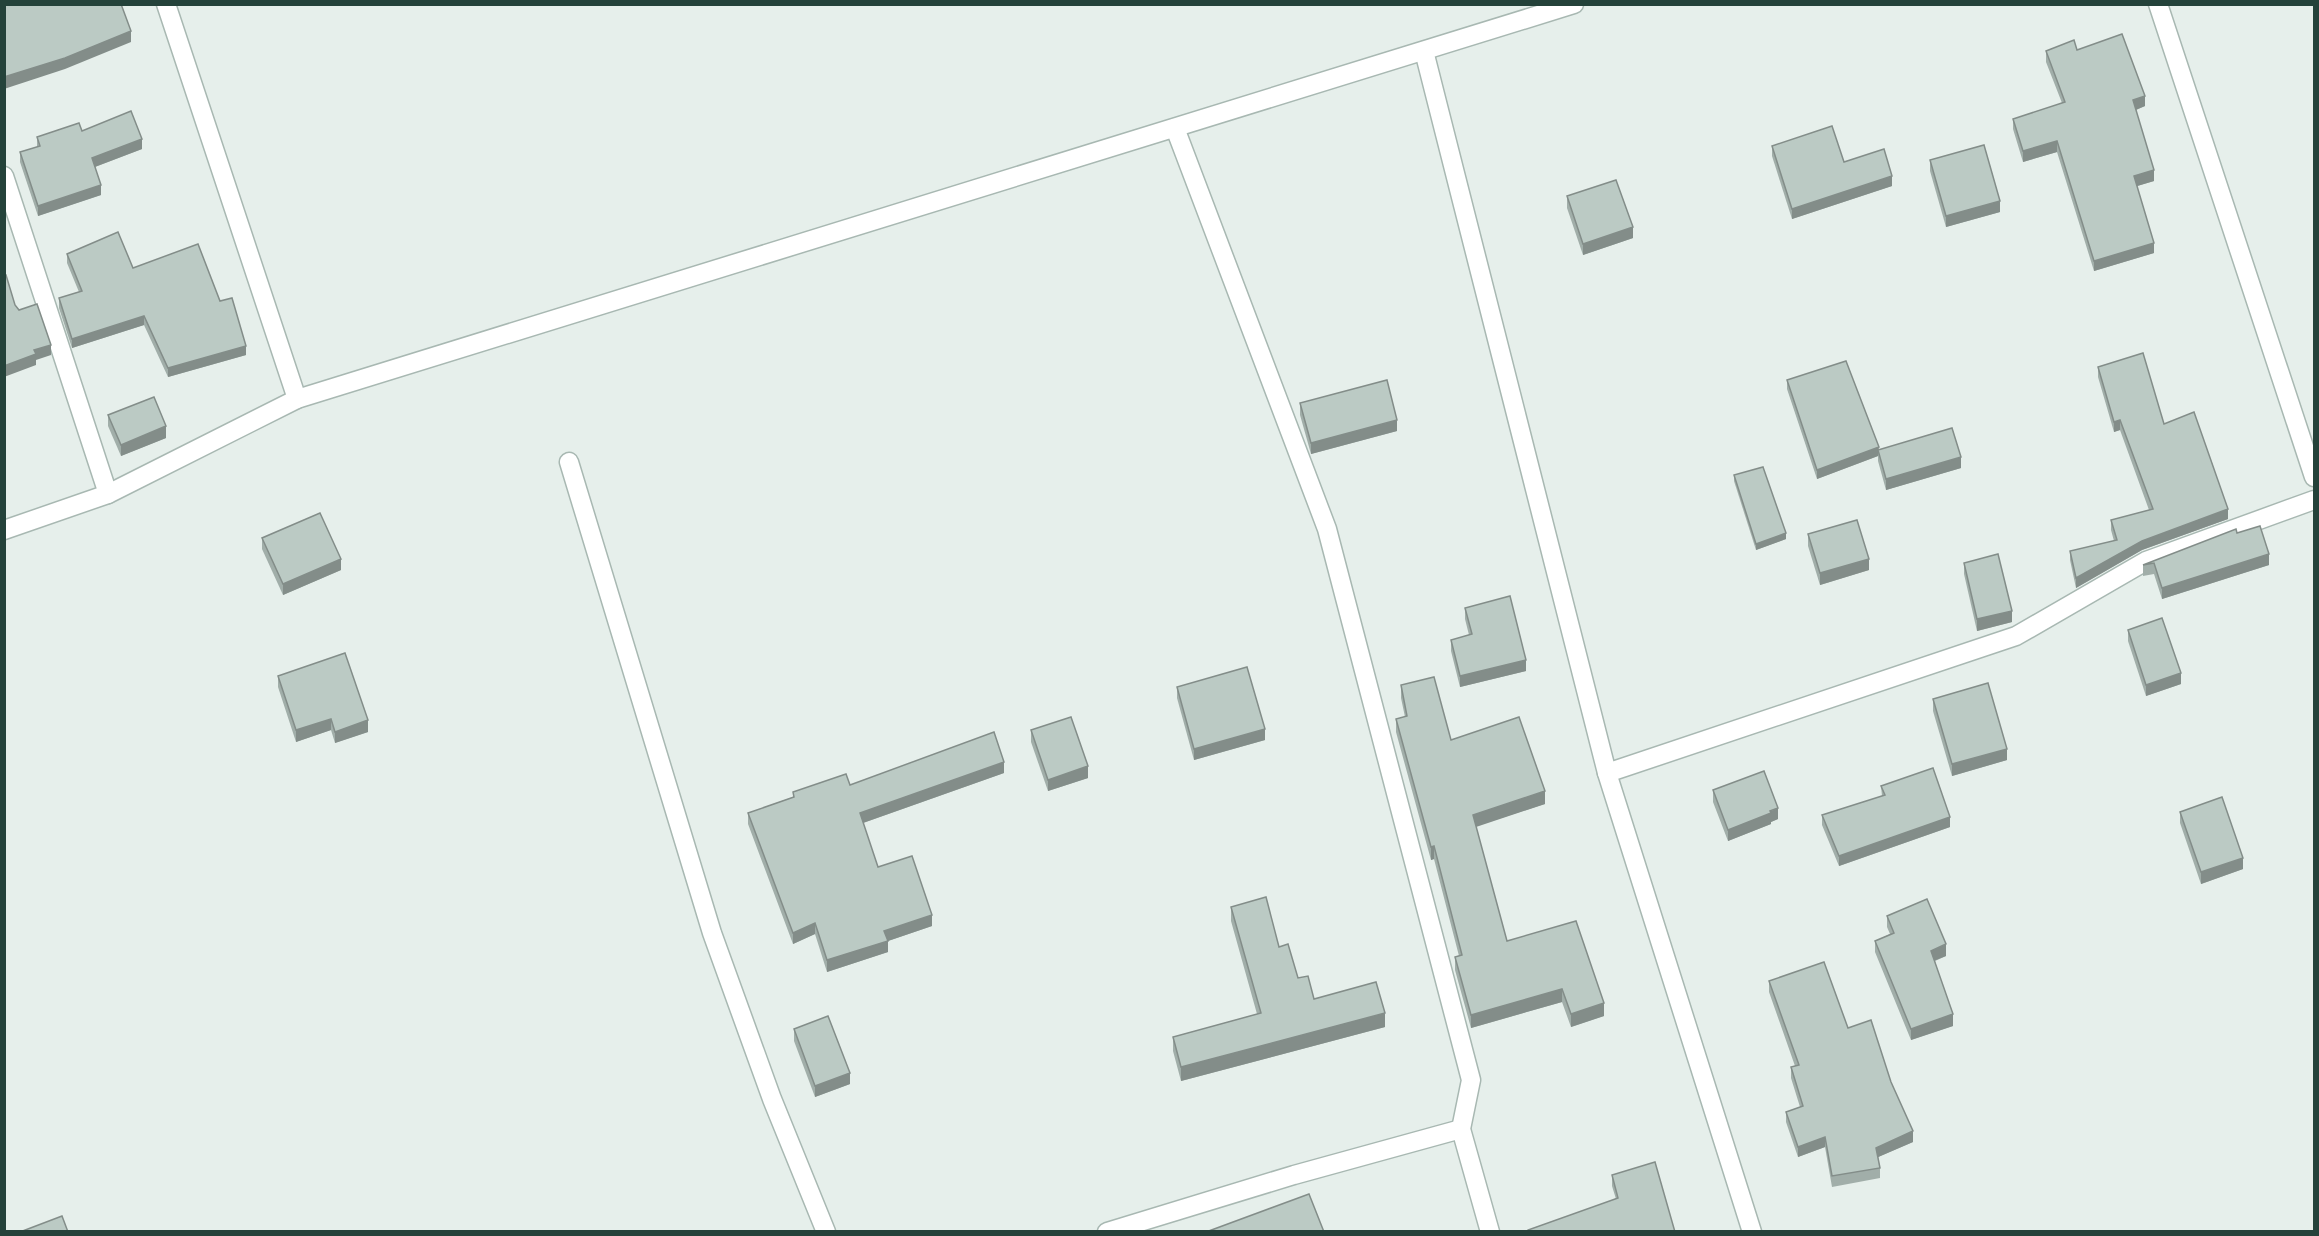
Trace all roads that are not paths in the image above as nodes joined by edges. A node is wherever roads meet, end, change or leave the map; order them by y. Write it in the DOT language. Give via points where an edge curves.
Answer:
graph roads {
  1 [pos="166,4"];
  2 [pos="1574,4"];
  3 [pos="2158,4"];
  4 [pos="1424,51"];
  5 [pos="1175,128"];
  6 [pos="4,176"];
  7 [pos="297,399"];
  8 [pos="569,462"];
  9 [pos="2314,477"];
  10 [pos="108,494"];
  11 [pos="2314,500"];
  12 [pos="4,530"];
  13 [pos="1607,773"];
  14 [pos="1461,1129"];
  15 [pos="826,1232"];
  16 [pos="1107,1232"];
  17 [pos="1490,1232"];
  18 [pos="1752,1232"];
  1 -- 7 [label="street"];
  2 -- 4 [label="street"];
  3 -- 9 [label="street"];
  4 -- 5 [label="street"];
  4 -- 13 [label="street"];
  5 -- 7 [label="street"];
  5 -- 14 [label="street" via="1327,530 1472,1080"];
  6 -- 10 [label="street"];
  7 -- 10 [label="street"];
  8 -- 15 [label="street" via="712,933 772,1099"];
  10 -- 12 [label="street"];
  11 -- 13 [label="street" via="2146,561 2016,636"];
  13 -- 18 [label="street"];
  14 -- 16 [label="street" via="1294,1174"];
  14 -- 17 [label="street"];
}
